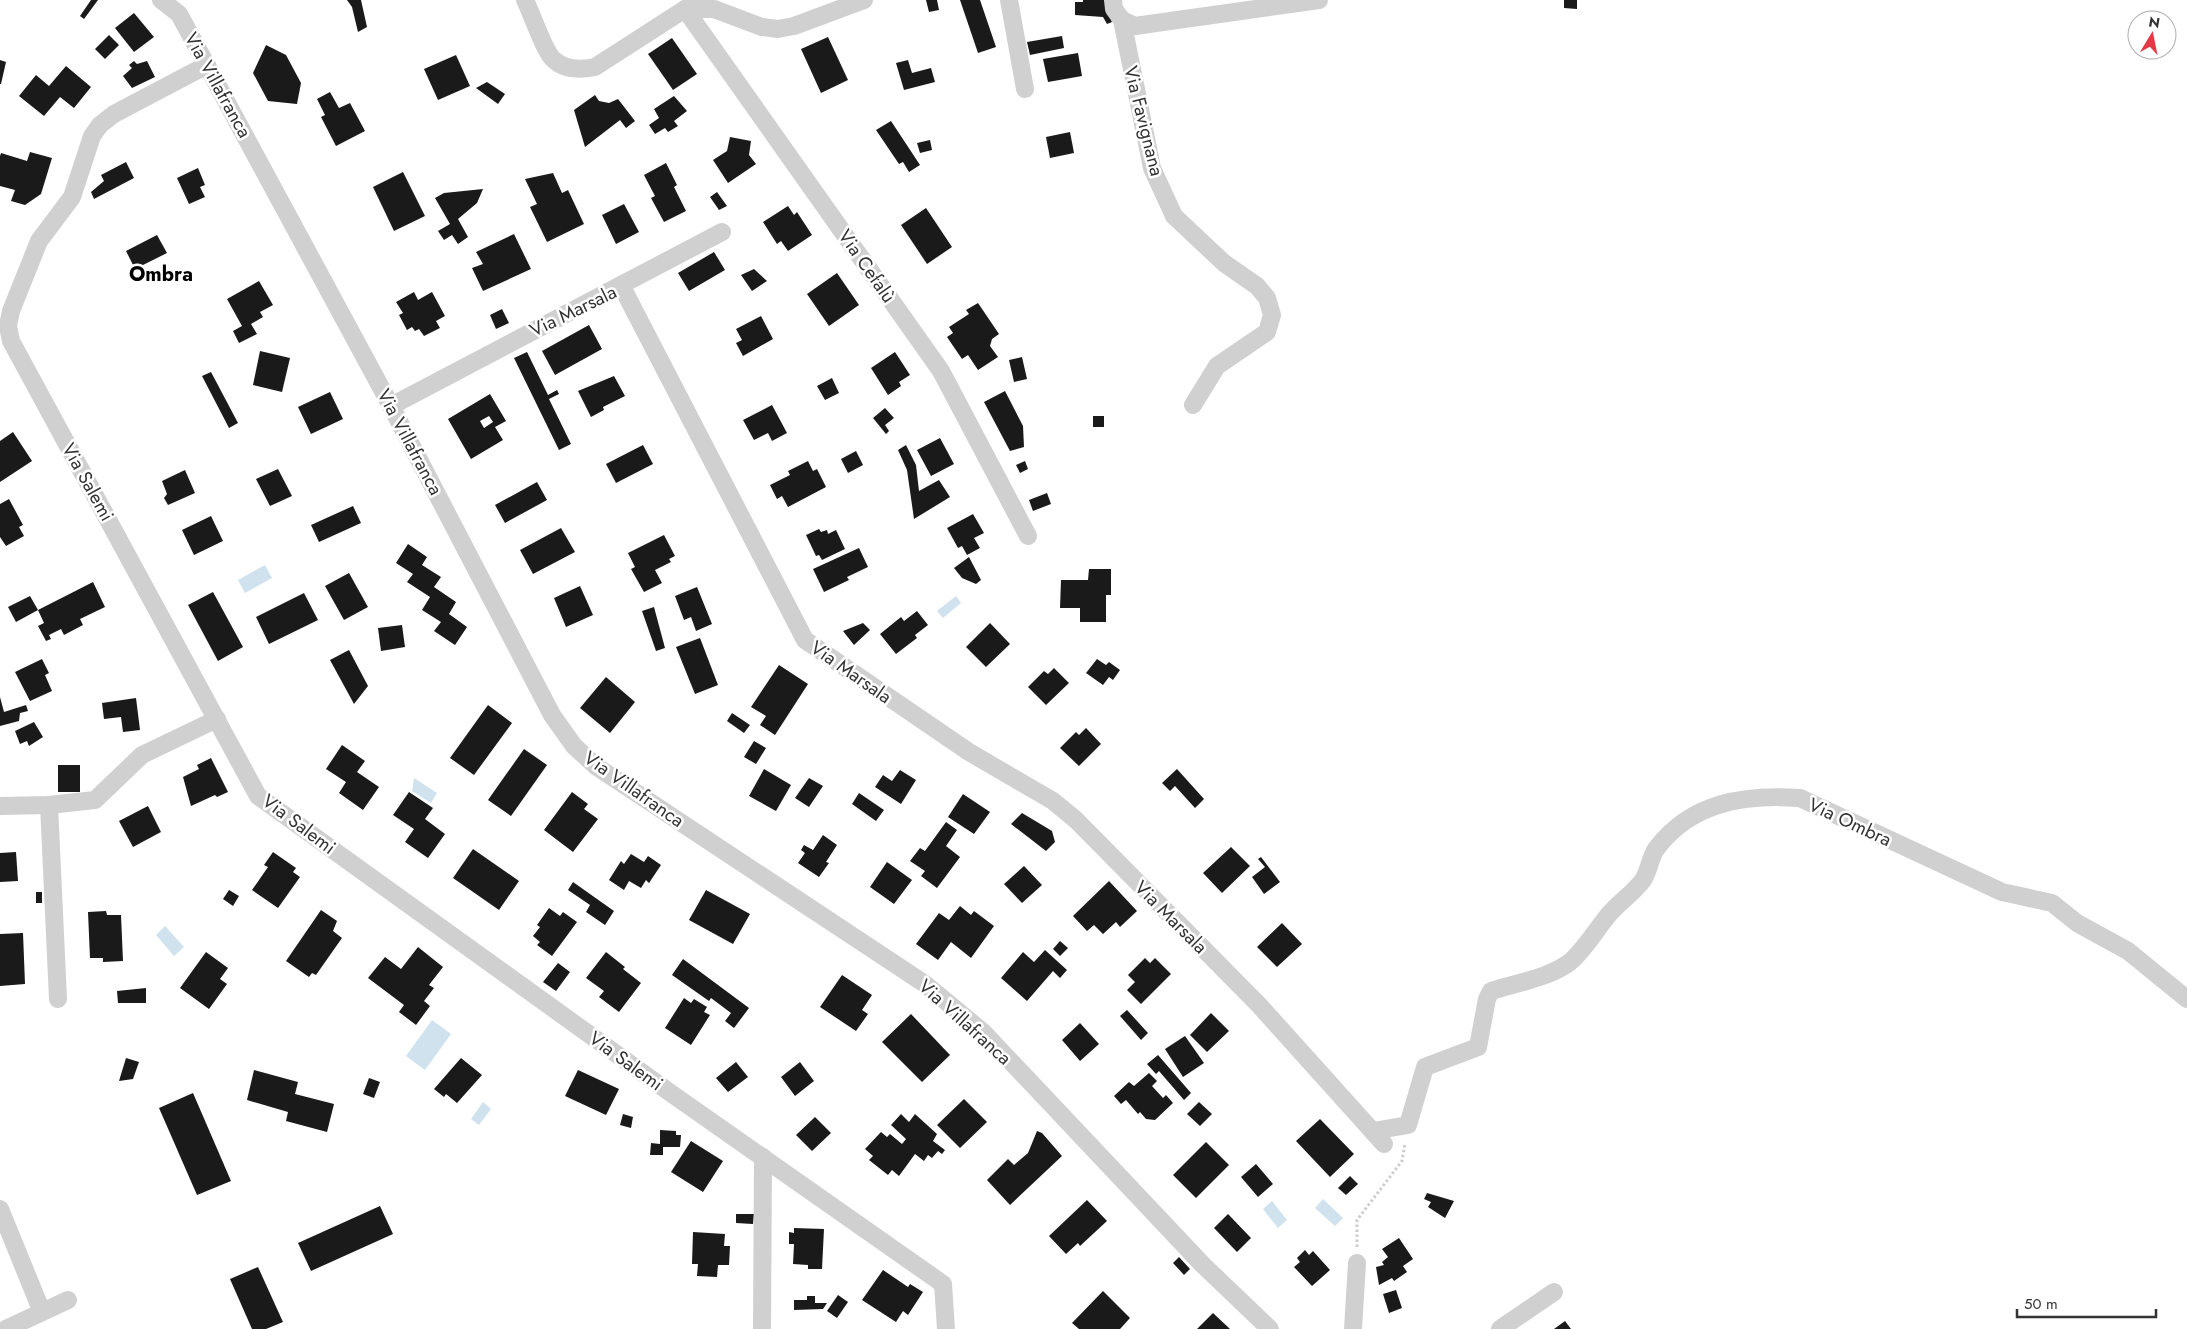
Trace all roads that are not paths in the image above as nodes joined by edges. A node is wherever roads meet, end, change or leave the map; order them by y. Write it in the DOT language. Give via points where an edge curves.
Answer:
graph roads {
  1 [pos="161,0"];
  2 [pos="525,0"];
  3 [pos="864,0"];
  4 [pos="1009,0"];
  5 [pos="1113,0"];
  6 [pos="1319,0"];
  7 [pos="685,9"];
  8 [pos="1122,20"];
  9 [pos="207,65"];
  10 [pos="1025,89"];
  11 [pos="722,232"];
  12 [pos="621,284"];
  13 [pos="1193,405"];
  14 [pos="391,406"];
  15 [pos="1028,536"];
  16 [pos="217,719"];
  17 [pos="49,805"];
  18 [pos="0,806"];
  19 [pos="58,999"];
  20 [pos="2187,999"];
  21 [pos="1408,1126"];
  22 [pos="763,1157"];
  23 [pos="0,1209"];
  24 [pos="1357,1263"];
  25 [pos="1554,1292"];
  26 [pos="68,1300"];
  27 [pos="42,1312"];
  28 [pos="6,1329"];
  29 [pos="762,1329"];
  30 [pos="946,1329"];
  31 [pos="1270,1329"];
  32 [pos="1353,1329"];
  33 [pos="1500,1329"];
  1 -- 9 [label="street, Via Villafranca" via="179,14"];
  2 -- 7 [label="street" via="552,59 572,69 594,67"];
  3 -- 7 [label="street" via="778,29 762,27 714,9"];
  4 -- 10 [label="street"];
  5 -- 8 [label="street, Via Favignana" via="1114,9"];
  6 -- 8 [label="street" via="1135,26"];
  7 -- 15 [label="street, Via Cefalù" via="941,371"];
  8 -- 13 [label="street, Via Favignana" via="1152,168 1174,216 1224,263 1257,286 1267,298 1272,315 1267,332 1217,366"];
  9 -- 14 [label="street, Via Villafranca"];
  9 -- 16 [label="street, Via Salemi" via="114,114 100,125 92,136 72,197 39,241 11,310 8,326 12,341"];
  11 -- 12 [label="street"];
  12 -- 14 [label="street, Via Marsala"];
  12 -- 21 [label="street, Via Marsala" via="805,640 968,752 1053,801 1076,820 1259,1005 1378,1138"];
  14 -- 31 [label="street, Via Villafranca" via="552,715 574,746 597,767 924,984 956,1009 983,1032 1203,1264"];
  16 -- 17 [label="street" via="142,755 95,800"];
  16 -- 22 [label="street, Via Salemi" via="258,796"];
  17 -- 18 [label="street"];
  17 -- 19 [label="street"];
  20 -- 21 [label="street, Via Ombra" via="2128,952 2077,923 2052,903 2002,892 1800,798 1729,801 1702,810 1667,836 1655,851 1644,878 1569,963 1491,991 1478,1047 1425,1067"];
  22 -- 29 [label="street"];
  22 -- 30 [label="street, Via Salemi" via="943,1284"];
  23 -- 27 [label="street"];
  24 -- 32 [label="street"];
  25 -- 33 [label="street"];
  26 -- 27 [label="street"];
  27 -- 28 [label="street"];
}
